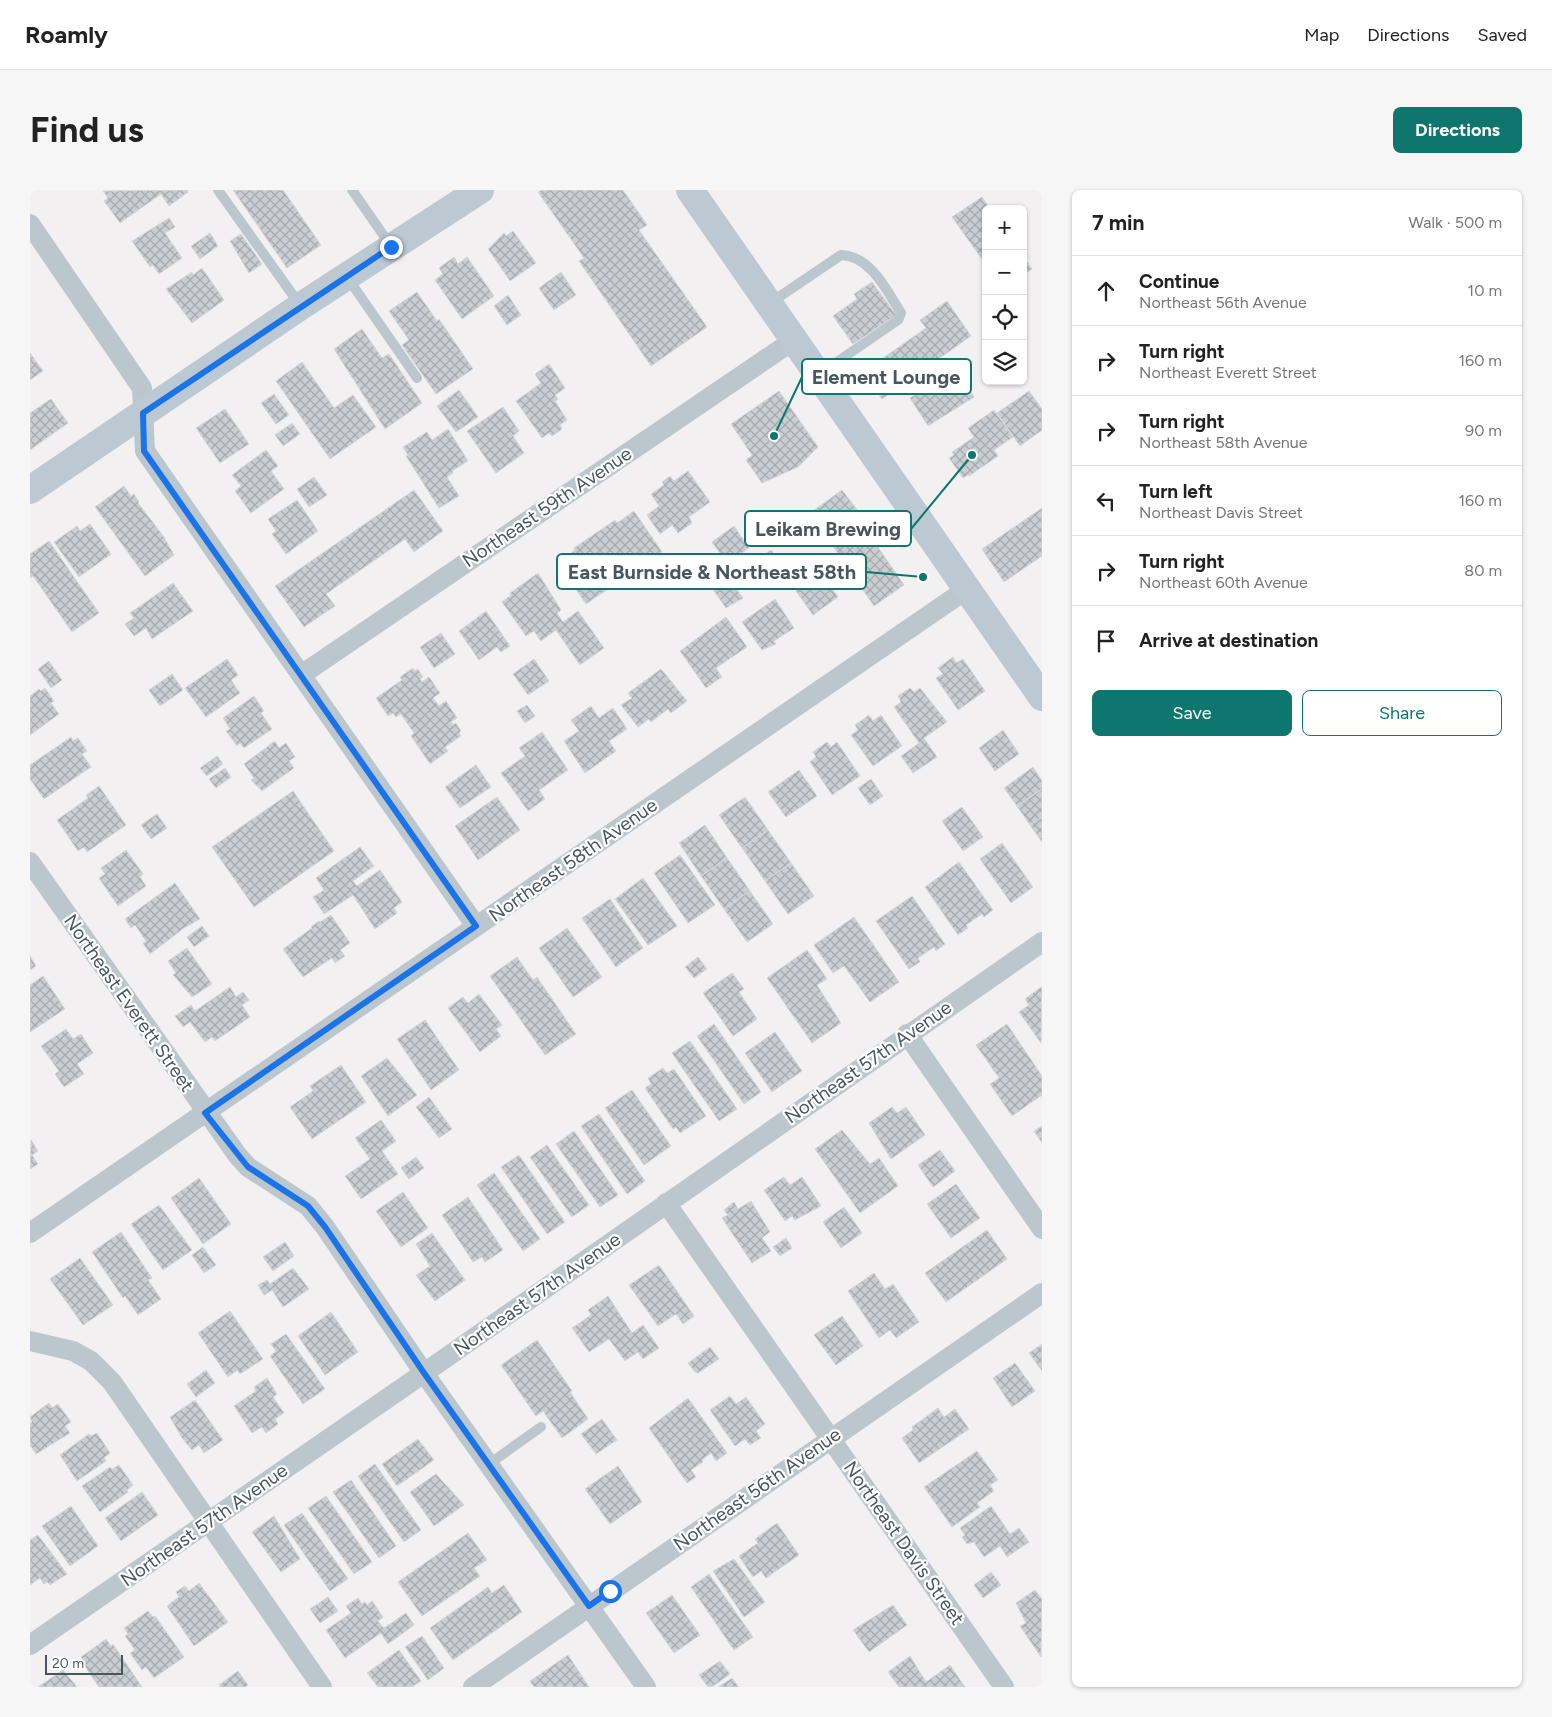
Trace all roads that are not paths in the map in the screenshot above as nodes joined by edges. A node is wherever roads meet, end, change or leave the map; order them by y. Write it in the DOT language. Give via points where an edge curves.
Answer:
graph roads {
  1 [pos="218,190"];
  2 [pos="352,190"];
  3 [pos="480,190"];
  4 [pos="690,190"];
  5 [pos="30,224"];
  6 [pos="391,247"];
  7 [pos="346,276"];
  8 [pos="769,304"];
  9 [pos="301,306"];
  10 [pos="794,340"];
  11 [pos="817,376"];
  12 [pos="417,378"];
  13 [pos="143,413"];
  14 [pos="30,490"];
  15 [pos="967,589"];
  16 [pos="301,675"];
  17 [pos="1042,697"];
  18 [pos="30,862"];
  19 [pos="476,926"];
  20 [pos="1042,942"];
  21 [pos="908,1034"];
  22 [pos="205,1113"];
  23 [pos="666,1203"];
  24 [pos="1042,1229"];
  25 [pos="30,1233"];
  26 [pos="1042,1292"];
  27 [pos="30,1341"];
  28 [pos="424,1373"];
  29 [pos="541,1427"];
  30 [pos="830,1438"];
  31 [pos="489,1464"];
  32 [pos="207,1522"];
  33 [pos="589,1606"];
  34 [pos="30,1645"];
  35 [pos="322,1687"];
  36 [pos="473,1687"];
  37 [pos="646,1687"];
  38 [pos="1004,1687"];
  1 -- 9 [label="lane"];
  2 -- 6 [label="lane"];
  3 -- 6 [label="main road"];
  4 -- 8 [label="main road"];
  5 -- 13 [label="street" via="142,388"];
  6 -- 7 [label="main road"];
  7 -- 9 [label="main road"];
  7 -- 12 [label="lane"];
  8 -- 10 [label="main road"];
  8 -- 11 [label="lane" via="841,255 852,256 875,272 901,313 898,320"];
  9 -- 13 [label="main road"];
  10 -- 11 [label="main road"];
  10 -- 16 [label="street, Northeast 59th Avenue"];
  11 -- 15 [label="main road"];
  13 -- 14 [label="main road"];
  13 -- 16 [label="street" via="144,451"];
  15 -- 17 [label="main road"];
  15 -- 19 [label="street, Northeast 58th Avenue"];
  16 -- 19 [label="street"];
  18 -- 22 [label="street, Northeast Everett Street"];
  19 -- 22 [label="street, Northeast 58th Avenue"];
  20 -- 21 [label="street, Northeast 57th Avenue"];
  21 -- 23 [label="street, Northeast 57th Avenue"];
  21 -- 24 [label="street"];
  22 -- 25 [label="street, Northeast 58th Avenue"];
  22 -- 28 [label="street, Northeast Everett Street" via="248,1167 308,1206"];
  23 -- 28 [label="street, Northeast 57th Avenue"];
  23 -- 30 [label="street, Northeast Davis Street"];
  26 -- 30 [label="street, Northeast 56th Avenue"];
  27 -- 32 [label="street" via="73,1351 91,1361 112,1382"];
  28 -- 31 [label="street, Northeast Everett Street"];
  28 -- 32 [label="street, Northeast 57th Avenue"];
  29 -- 31 [label="lane"];
  30 -- 33 [label="street, Northeast 56th Avenue"];
  30 -- 38 [label="street, Northeast Davis Street"];
  31 -- 33 [label="street, Northeast Everett Street"];
  32 -- 34 [label="street, Northeast 57th Avenue"];
  32 -- 35 [label="street"];
  33 -- 36 [label="street, Northeast 56th Avenue"];
  33 -- 37 [label="street, Northeast Everett Street"];
}
